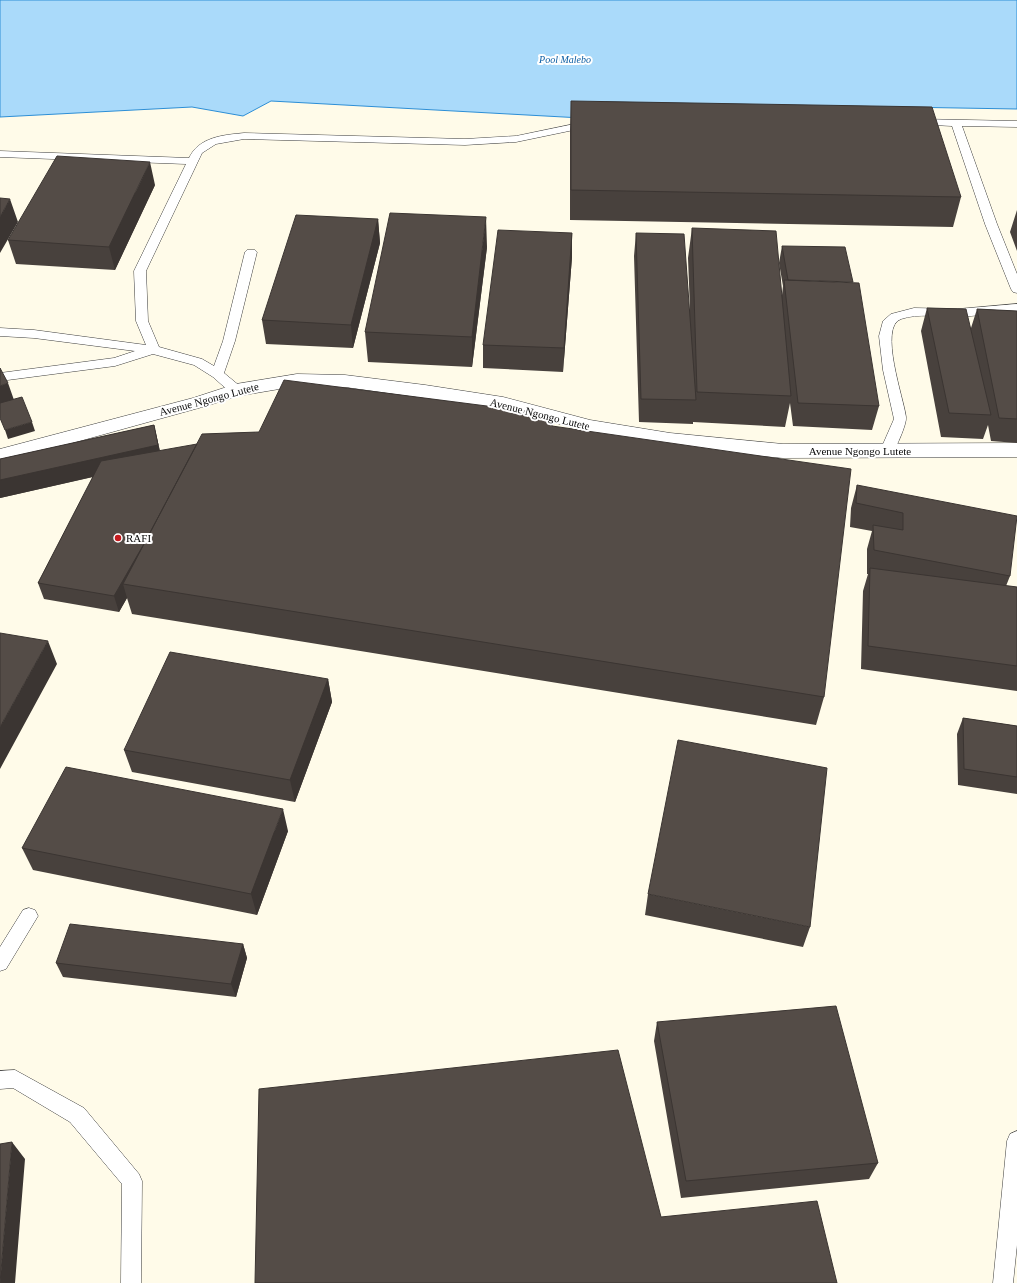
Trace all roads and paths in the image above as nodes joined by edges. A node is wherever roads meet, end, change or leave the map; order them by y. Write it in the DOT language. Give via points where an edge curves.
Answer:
graph roads {
  1 [pos="908,122"];
  2 [pos="600,123"];
  3 [pos="956,123"];
  4 [pos="1017,124"];
  5 [pos="0,154"];
  6 [pos="192,161"];
  7 [pos="251,252"];
  8 [pos="1017,289"];
  9 [pos="1017,308"];
  10 [pos="0,332"];
  11 [pos="154,350"];
  12 [pos="217,374"];
  13 [pos="0,377"];
  14 [pos="236,390"];
  15 [pos="1017,450"];
  16 [pos="887,451"];
  17 [pos="0,456"];
  18 [pos="29,916"];
  19 [pos="0,963"];
  20 [pos="0,1080"];
  21 [pos="1017,1141"];
  22 [pos="131,1283"];
  23 [pos="1003,1283"];
  1 -- 3 [label="lane"];
  2 -- 6 [label="lane" via="516,139 465,142 244,136 219,139 203,146"];
  3 -- 4 [label="lane"];
  3 -- 8 [label="lane"];
  5 -- 6 [label="lane"];
  6 -- 11 [label="lane" via="140,270 142,321"];
  7 -- 12 [label="lane" via="230,341"];
  9 -- 16 [label="lane" via="956,313 914,312 895,317 887,324 884,336 900,419"];
  10 -- 11 [label="lane"];
  11 -- 12 [label="lane" via="198,362"];
  11 -- 13 [label="lane" via="115,362"];
  12 -- 14 [label="lane"];
  14 -- 16 [label="street, Avenue Ngongo Lutete" via="297,380 345,381 503,403 590,426 670,440 783,451"];
  14 -- 17 [label="street, Avenue Ngongo Lutete"];
  15 -- 16 [label="street, Avenue Ngongo Lutete"];
  18 -- 19 [label="lane"];
  20 -- 22 [label="lane" via="15,1079 77,1115 132,1181"];
  21 -- 23 [label="lane"];
}
